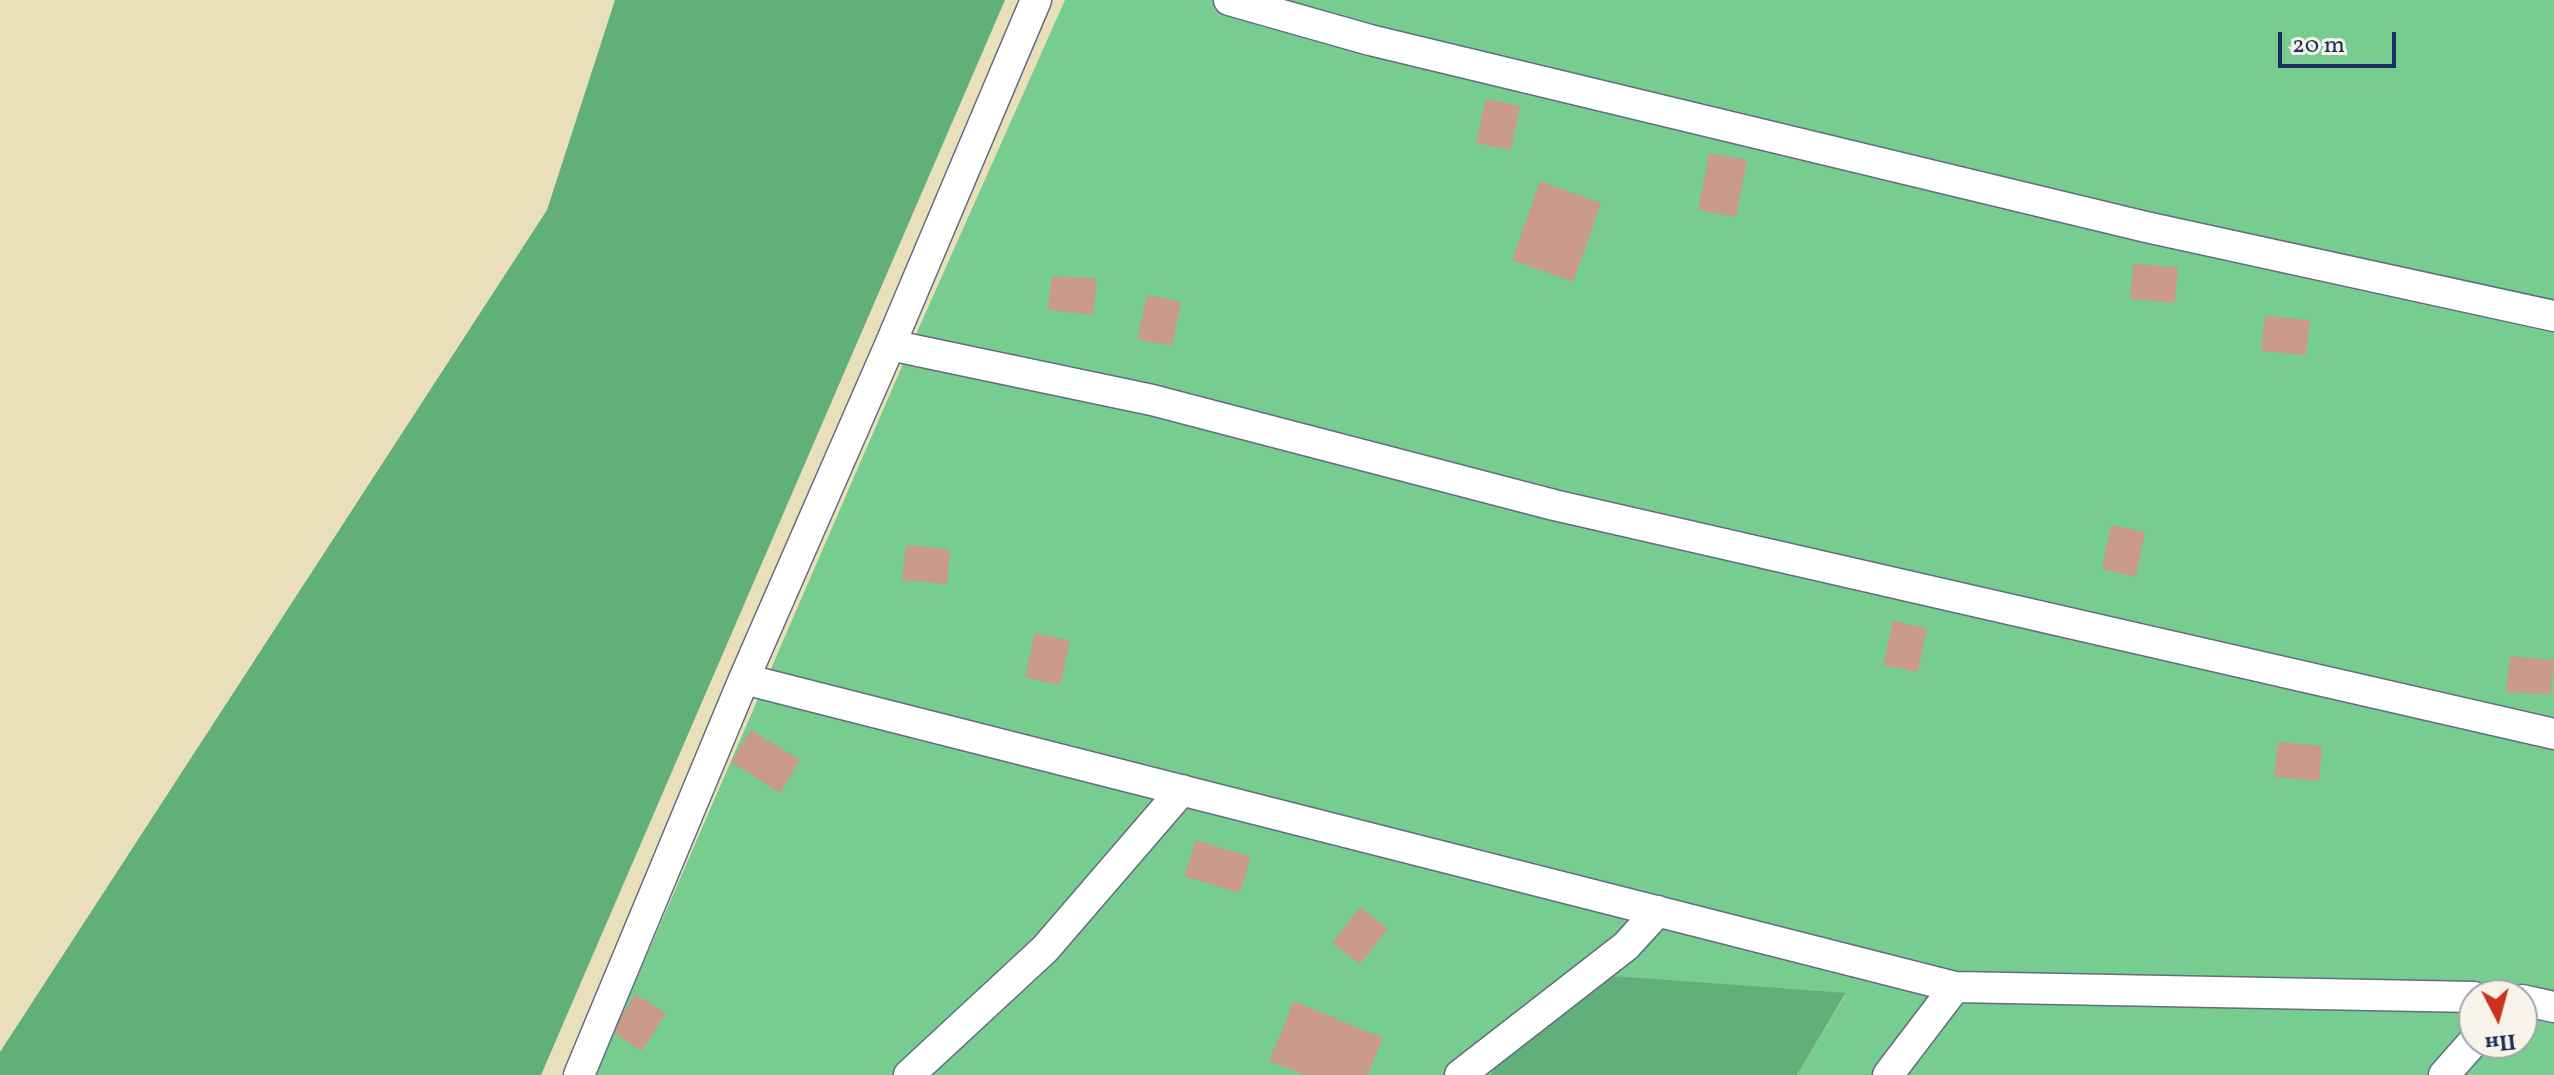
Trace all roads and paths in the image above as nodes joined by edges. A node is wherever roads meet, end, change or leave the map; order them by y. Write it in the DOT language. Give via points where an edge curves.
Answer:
graph roads {
  1 [pos="1036,0"];
  2 [pos="1229,0"];
  3 [pos="2554,316"];
  4 [pos="890,345"];
  5 [pos="744,679"];
  6 [pos="2554,734"];
  7 [pos="1182,790"];
  8 [pos="1658,911"];
  9 [pos="1955,987"];
  10 [pos="2458,997"];
  11 [pos="2458,1059"];
  12 [pos="579,1075"];
  13 [pos="909,1075"];
  14 [pos="1460,1075"];
  15 [pos="1888,1075"];
  16 [pos="2444,1075"];
  1 -- 4 [label="street"];
  2 -- 3 [label="street" via="1370,40 2146,227"];
  4 -- 5 [label="street"];
  4 -- 6 [label="street" via="1152,400 1554,505"];
  5 -- 7 [label="street"];
  5 -- 12 [label="street"];
  7 -- 8 [label="street"];
  7 -- 13 [label="street" via="1045,949"];
  8 -- 9 [label="street"];
  8 -- 14 [label="street" via="1626,946"];
  9 -- 10 [label="street"];
  9 -- 15 [label="street"];
  11 -- 16 [label="street"];
}
